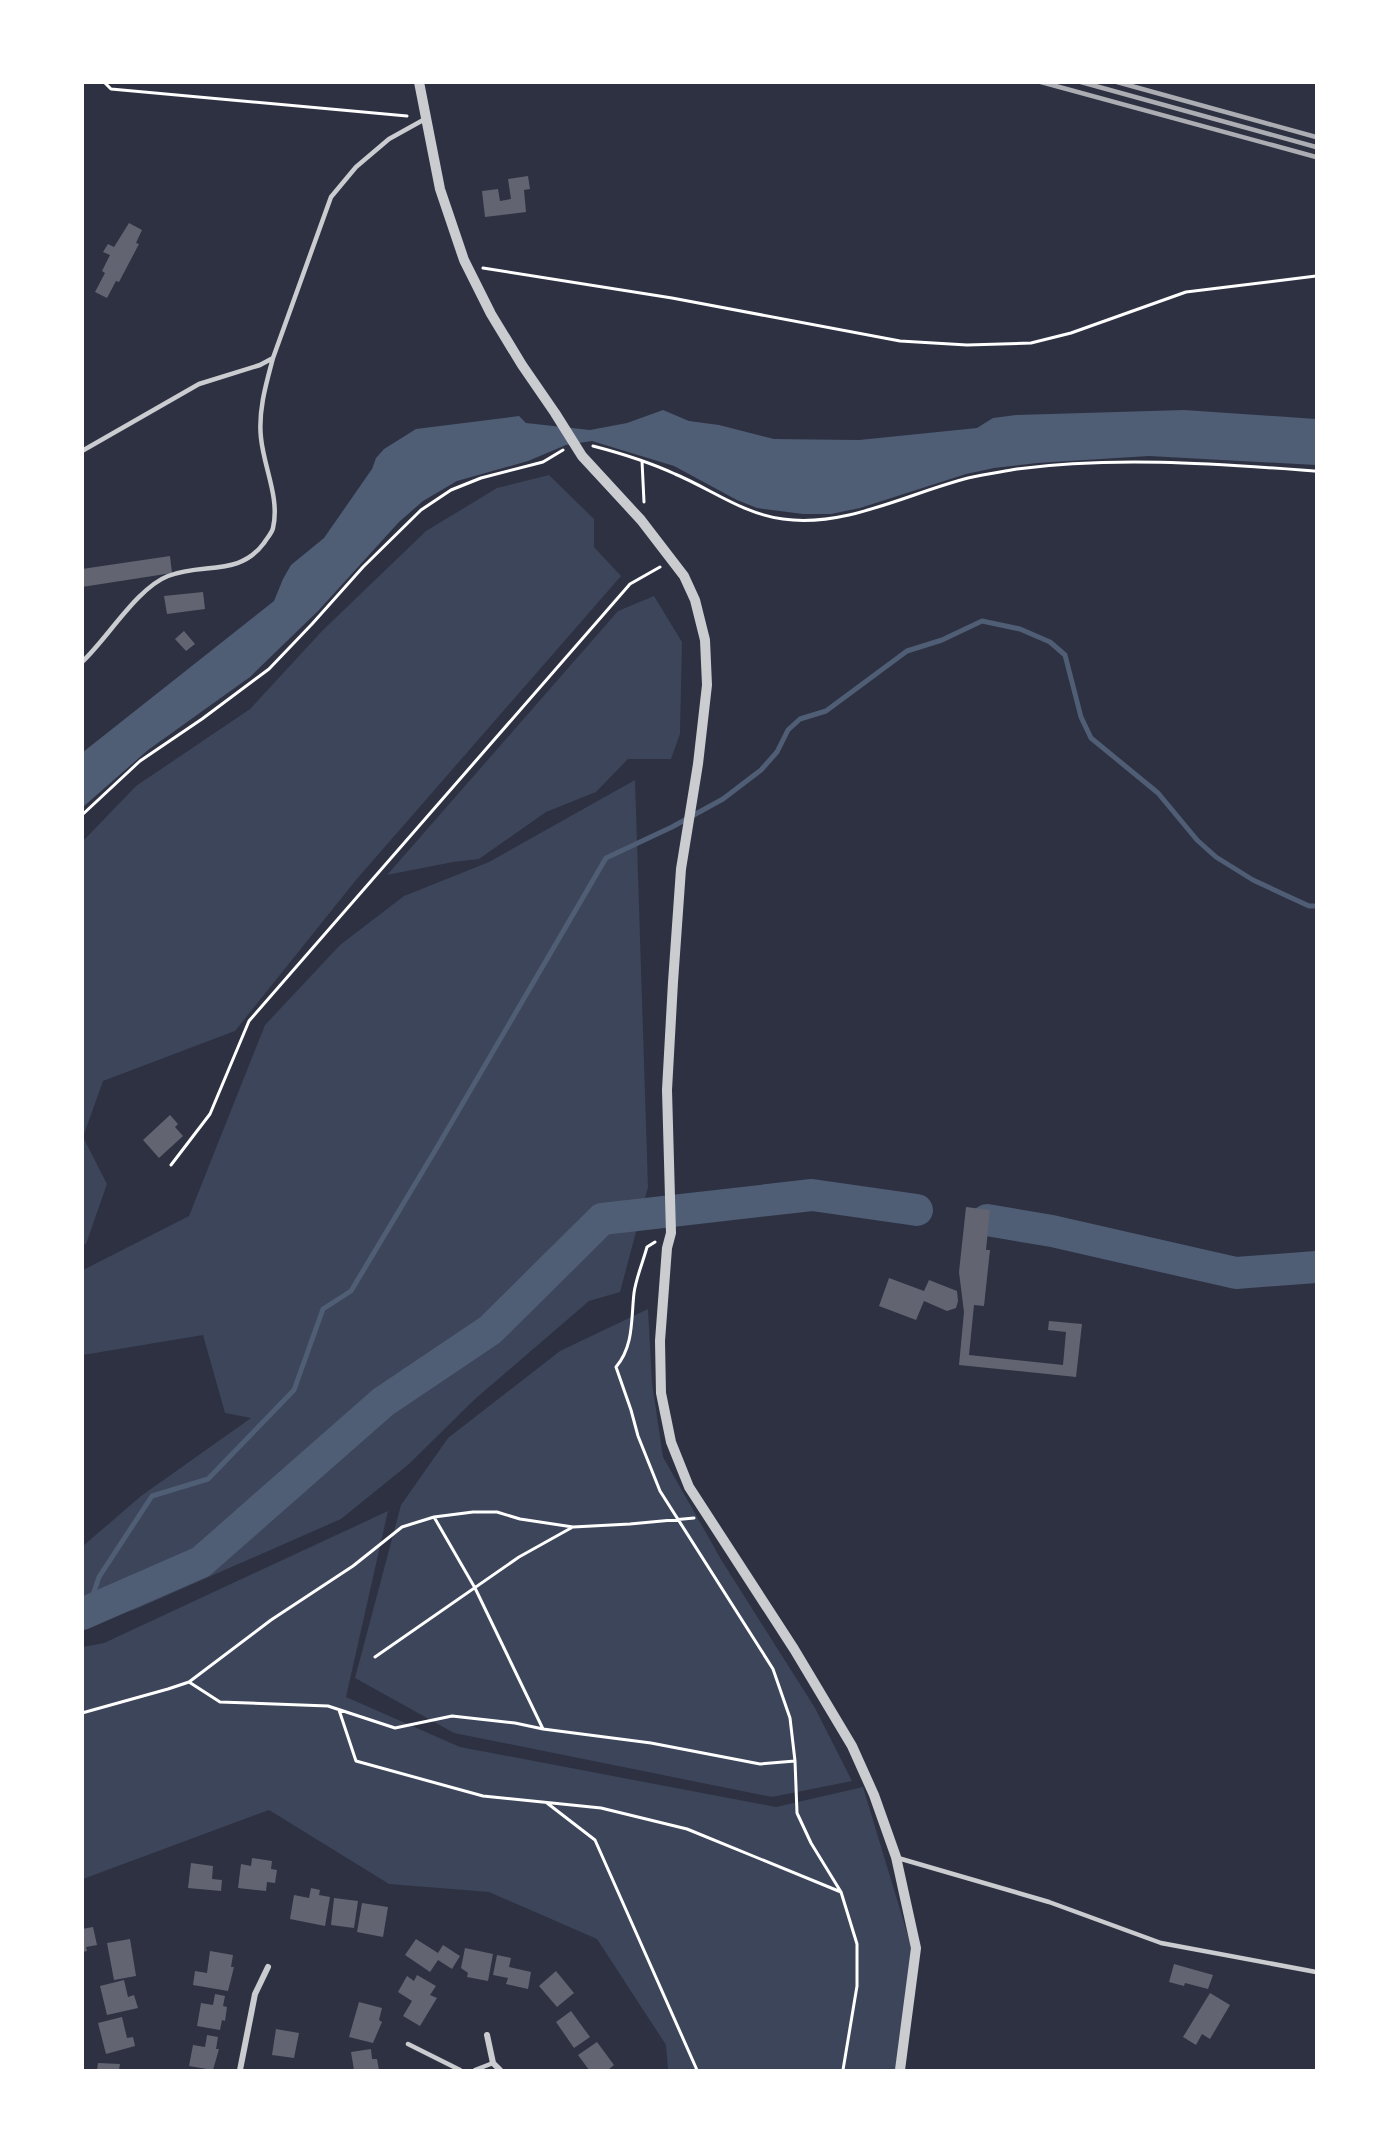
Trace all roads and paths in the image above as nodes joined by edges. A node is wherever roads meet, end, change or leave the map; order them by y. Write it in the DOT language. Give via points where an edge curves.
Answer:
graph roads {
  1 [pos="104,82"];
  2 [pos="419,82"];
  3 [pos="427,118"];
  4 [pos="467,266"];
  5 [pos="1317,276"];
  6 [pos="273,358"];
  7 [pos="588,445"];
  8 [pos="571,448"];
  9 [pos="82,451"];
  10 [pos="642,462"];
  11 [pos="1317,471"];
  12 [pos="641,520"];
  13 [pos="672,560"];
  14 [pos="82,663"];
  15 [pos="82,815"];
  16 [pos="171,1165"];
  17 [pos="659,1240"];
  18 [pos="435,1517"];
  19 [pos="678,1520"];
  20 [pos="573,1527"];
  21 [pos="475,1588"];
  22 [pos="375,1657"];
  23 [pos="189,1682"];
  24 [pos="339,1710"];
  25 [pos="82,1713"];
  26 [pos="543,1729"];
  27 [pos="795,1761"];
  28 [pos="545,1802"];
  29 [pos="896,1857"];
  30 [pos="842,1892"];
  31 [pos="268,1967"];
  32 [pos="1317,1972"];
  33 [pos="488,2035"];
  34 [pos="408,2044"];
  35 [pos="493,2063"];
  36 [pos="240,2070"];
  37 [pos="460,2070"];
  38 [pos="475,2070"];
  39 [pos="500,2070"];
  40 [pos="697,2070"];
  41 [pos="843,2070"];
  42 [pos="900,2070"];
  1 -- 3 [label="path" via="111,89"];
  2 -- 3 [label="street"];
  3 -- 4 [label="street" via="440,189"];
  3 -- 6 [label="lane" via="389,139 356,167 331,197"];
  4 -- 5 [label="path" via="672,298 900,341 967,345 1031,343 1082,330 1186,292"];
  4 -- 12 [label="street" via="491,314 582,456"];
  6 -- 9 [label="lane" via="199,384"];
  6 -- 14 [label="lane" via="262,396 261,437 276,508 273,531 249,559 232,566 168,576 149,588"];
  7 -- 10 [label="path"];
  8 -- 15 [label="path" via="543,462 451,490 421,510 269,669 141,761"];
  10 -- 11 [label="path" via="754,512 808,521 880,506 968,478 1018,469 1166,463"];
  10 -- 12 [label="path"];
  12 -- 13 [label="street"];
  13 -- 16 [label="path" via="630,584 249,1021 210,1114"];
  13 -- 29 [label="street" via="695,600 705,640 707,685 681,869 667,1090 671,1233 660,1341 661,1393 671,1442 689,1487 852,1746"];
  17 -- 19 [label="path" via="647,1247 634,1291 630,1340 625,1356 616,1366 660,1491"];
  18 -- 20 [label="path" via="496,1512"];
  18 -- 21 [label="path"];
  18 -- 23 [label="path" via="402,1527"];
  19 -- 20 [label="path"];
  19 -- 27 [label="path" via="773,1669 790,1718"];
  20 -- 21 [label="path" via="519,1557"];
  21 -- 22 [label="path"];
  21 -- 26 [label="path"];
  23 -- 24 [label="path" via="220,1702 328,1706"];
  23 -- 25 [label="path"];
  24 -- 26 [label="path" via="395,1728 452,1716"];
  24 -- 28 [label="path" via="356,1761 483,1796"];
  26 -- 27 [label="path" via="651,1743 760,1764"];
  27 -- 30 [label="path" via="797,1813"];
  28 -- 30 [label="path" via="601,1808 687,1829"];
  28 -- 40 [label="path" via="595,1840"];
  29 -- 32 [label="lane" via="1049,1902 1161,1943"];
  29 -- 42 [label="street" via="916,1948"];
  30 -- 41 [label="path" via="857,1944 857,1986"];
  31 -- 36 [label="street" via="255,1994"];
  33 -- 35 [label="street"];
  34 -- 37 [label="lane"];
  35 -- 38 [label="lane"];
  35 -- 39 [label="street"];
}
